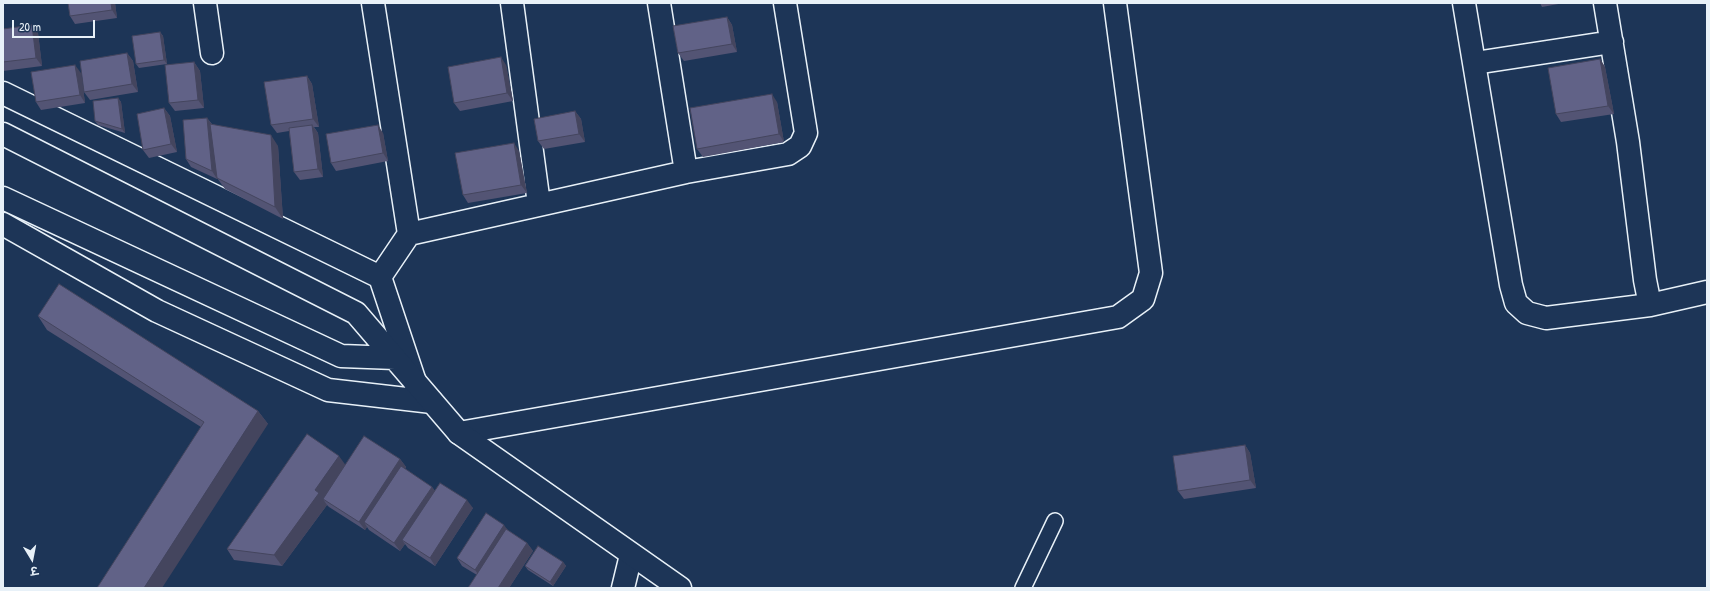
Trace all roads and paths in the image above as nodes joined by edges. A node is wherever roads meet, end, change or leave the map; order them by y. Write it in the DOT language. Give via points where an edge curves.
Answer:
graph roads {
  1 [pos="205,3"];
  2 [pos="373,3"];
  3 [pos="512,3"];
  4 [pos="659,3"];
  5 [pos="784,3"];
  6 [pos="1115,3"];
  7 [pos="1464,3"];
  8 [pos="1605,3"];
  9 [pos="1612,42"];
  10 [pos="212,53"];
  11 [pos="1475,63"];
  12 [pos="3,93"];
  13 [pos="3,134"];
  14 [pos="686,172"];
  15 [pos="3,198"];
  16 [pos="539,204"];
  17 [pos="3,224"];
  18 [pos="410,234"];
  19 [pos="380,277"];
  20 [pos="1707,292"];
  21 [pos="1650,305"];
  22 [pos="395,358"];
  23 [pos="416,382"];
  24 [pos="432,402"];
  25 [pos="459,433"];
  26 [pos="1055,521"];
  27 [pos="631,555"];
  28 [pos="623,588"];
  29 [pos="680,588"];
  30 [pos="1023,588"];
  1 -- 10 [label="street"];
  2 -- 18 [label="street"];
  3 -- 16 [label="street"];
  4 -- 14 [label="street"];
  5 -- 14 [label="street" via="805,120 806,133 800,146 788,154"];
  6 -- 25 [label="street" via="1151,273 1143,299 1118,317"];
  7 -- 11 [label="street"];
  8 -- 9 [label="street"];
  9 -- 11 [label="street"];
  9 -- 21 [label="street" via="1628,142 1644,280"];
  11 -- 21 [label="street" via="1516,303 1527,313 1546,318"];
  12 -- 19 [label="street"];
  13 -- 22 [label="street" via="356,313"];
  14 -- 16 [label="street"];
  15 -- 22 [label="street" via="341,356"];
  16 -- 18 [label="street"];
  17 -- 24 [label="street" via="157,311 328,390"];
  18 -- 19 [label="street"];
  19 -- 23 [label="street"];
  20 -- 21 [label="street"];
  22 -- 23 [label="street"];
  23 -- 24 [label="street"];
  24 -- 25 [label="street"];
  25 -- 27 [label="street"];
  26 -- 30 [label="lane"];
  27 -- 28 [label="street"];
  27 -- 29 [label="street"];
}
